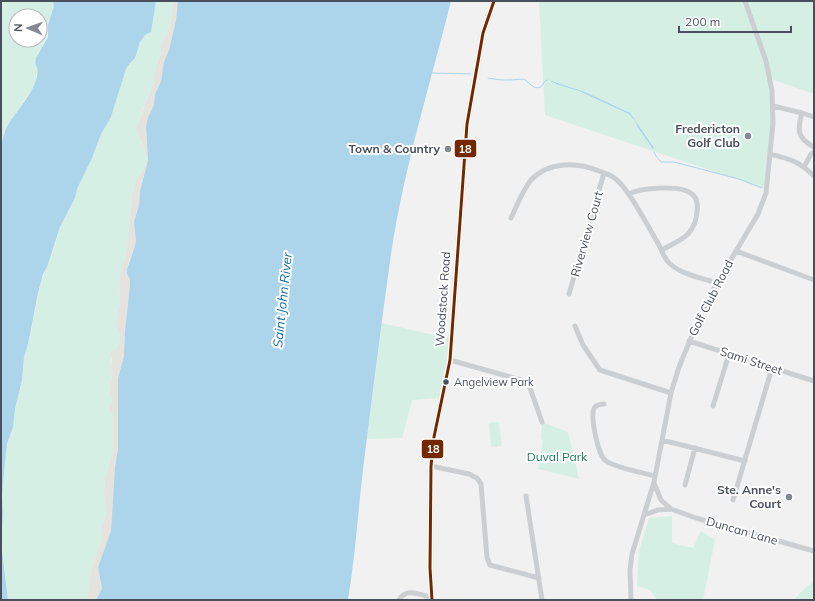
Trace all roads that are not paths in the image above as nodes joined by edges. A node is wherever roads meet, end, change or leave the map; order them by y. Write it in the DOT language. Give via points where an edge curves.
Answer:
graph roads {
  1 [pos="494,1"];
  2 [pos="745,1"];
  3 [pos="773,106"];
  4 [pos="802,113"];
  5 [pos="814,117"];
  6 [pos="814,147"];
  7 [pos="814,152"];
  8 [pos="770,154"];
  9 [pos="804,167"];
  10 [pos="604,173"];
  11 [pos="814,176"];
  12 [pos="629,194"];
  13 [pos="511,218"];
  14 [pos="662,250"];
  15 [pos="736,251"];
  16 [pos="814,280"];
  17 [pos="717,282"];
  18 [pos="569,294"];
  19 [pos="575,326"];
  20 [pos="688,341"];
  21 [pos="729,354"];
  22 [pos="450,360"];
  23 [pos="772,368"];
  24 [pos="814,381"];
  25 [pos="671,393"];
  26 [pos="604,404"];
  27 [pos="712,406"];
  28 [pos="542,422"];
  29 [pos="662,440"];
  30 [pos="695,448"];
  31 [pos="745,461"];
  32 [pos="431,466"];
  33 [pos="655,476"];
  34 [pos="654,482"];
  35 [pos="685,485"];
  36 [pos="526,496"];
  37 [pos="733,500"];
  38 [pos="671,509"];
  39 [pos="644,515"];
  40 [pos="814,551"];
  41 [pos="539,578"];
  42 [pos="432,599"];
  43 [pos="399,600"];
  44 [pos="542,600"];
  45 [pos="631,600"];
  1 -- 22 [label="main road, Woodstock Road" via="483,33 467,124"];
  2 -- 3 [label="street, Golf Club Road" via="766,61"];
  3 -- 4 [label="street"];
  3 -- 8 [label="street, Golf Club Road"];
  4 -- 5 [label="street"];
  4 -- 6 [label="street" via="799,135"];
  7 -- 9 [label="street"];
  8 -- 9 [label="street" via="792,160"];
  8 -- 15 [label="street, Golf Club Road" via="763,202"];
  9 -- 11 [label="street"];
  10 -- 12 [label="street" via="610,174 620,182"];
  10 -- 13 [label="street" via="572,164 542,172 531,180"];
  10 -- 18 [label="street, Riverview Court"];
  12 -- 14 [label="street"];
  12 -- 14 [label="street" via="652,188 686,191 694,196 698,210 692,228 684,237"];
  14 -- 17 [label="street" via="670,263 681,271"];
  15 -- 16 [label="street"];
  15 -- 17 [label="street, Golf Club Road"];
  17 -- 20 [label="street, Golf Club Road"];
  19 -- 25 [label="street" via="583,345 600,370"];
  20 -- 21 [label="street, Sami Street"];
  20 -- 25 [label="street, Golf Club Road"];
  21 -- 23 [label="street, Sami Street"];
  21 -- 27 [label="street"];
  22 -- 28 [label="street" via="521,380 530,388"];
  22 -- 32 [label="main road, Woodstock Road" via="434,437"];
  23 -- 24 [label="street, Sami Street"];
  23 -- 31 [label="street"];
  25 -- 29 [label="street, Golf Club Road"];
  26 -- 33 [label="street" via="595,407 593,415 594,429 602,456 610,463"];
  29 -- 30 [label="street"];
  29 -- 33 [label="street, Golf Club Road"];
  30 -- 31 [label="street"];
  30 -- 35 [label="street"];
  31 -- 37 [label="street"];
  32 -- 41 [label="street" via="469,474 477,478 481,484 487,558 490,565"];
  32 -- 42 [label="main road, Woodstock Road"];
  33 -- 34 [label="street, Golf Club Road"];
  34 -- 38 [label="street" via="661,500"];
  34 -- 39 [label="street, Golf Club Road"];
  36 -- 41 [label="street"];
  38 -- 39 [label="street" via="651,511"];
  38 -- 40 [label="street, Duncan Lane"];
  39 -- 45 [label="street, Golf Club Road" via="631,562"];
  41 -- 44 [label="street"];
  42 -- 43 [label="street" via="410,592 402,595"];
}
